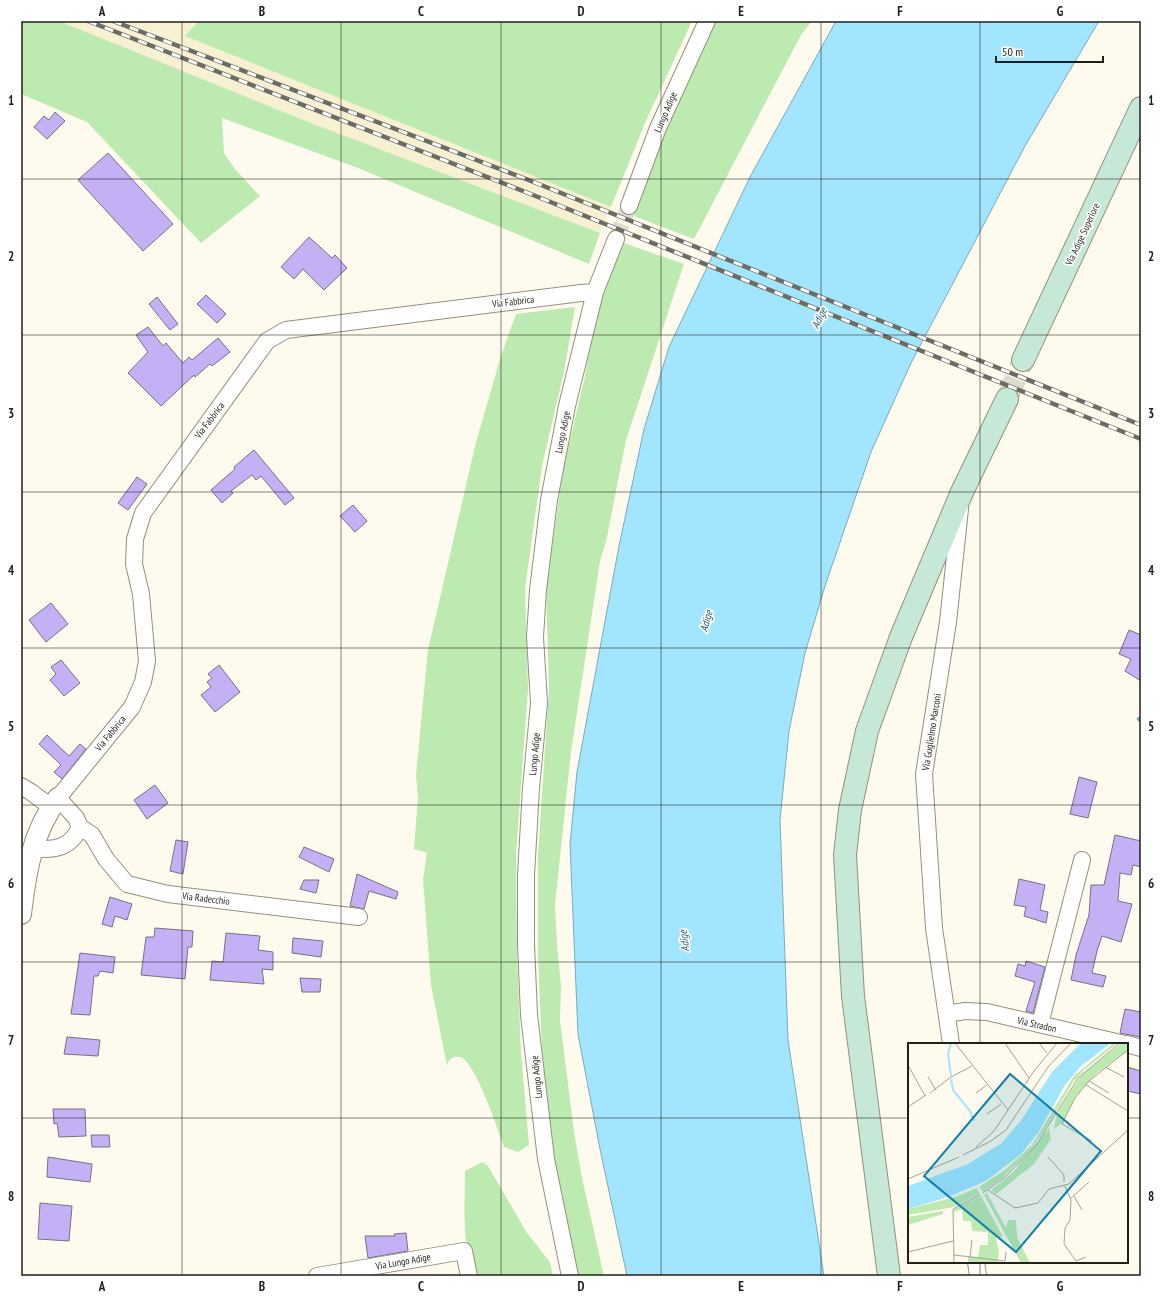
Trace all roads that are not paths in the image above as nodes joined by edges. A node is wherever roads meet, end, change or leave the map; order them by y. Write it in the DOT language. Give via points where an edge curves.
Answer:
graph roads {
  1 [pos="707,21"];
  2 [pos="1141,108"];
  3 [pos="629,206"];
  4 [pos="616,239"];
  5 [pos="595,292"];
  6 [pos="1023,360"];
  7 [pos="1007,399"];
  8 [pos="962,492"];
  9 [pos="21,786"];
  10 [pos="54,802"];
  11 [pos="80,827"];
  12 [pos="32,848"];
  13 [pos="1082,860"];
  14 [pos="21,914"];
  15 [pos="359,917"];
  16 [pos="947,1014"];
  17 [pos="1040,1024"];
  18 [pos="951,1043"];
  19 [pos="1122,1043"];
  20 [pos="1128,1045"];
  21 [pos="1141,1048"];
  22 [pos="976,1263"];
  23 [pos="317,1276"];
  24 [pos="470,1276"];
  25 [pos="570,1276"];
  26 [pos="889,1276"];
  27 [pos="978,1276"];
  1 -- 3 [label="street, Lungo Adige" via="658,128"];
  2 -- 6 [label="main road, Via Adige Superiore"];
  4 -- 5 [label="street, Lungo Adige"];
  5 -- 10 [label="street, Via Fabbrica" via="286,330 268,341 142,512 135,539 134,564 147,661 143,682 132,707"];
  5 -- 25 [label="street, Lungo Adige" via="567,406 549,500 539,583 535,637 539,703 526,875 529,1015 546,1159"];
  7 -- 8 [label="main road"];
  8 -- 16 [label="street, Via Guglielmo Marconi" via="948,622 924,774 934,928"];
  8 -- 26 [label="main road" via="898,644 867,731 850,810 845,855 853,996"];
  9 -- 10 [label="street, Via Radecchio"];
  10 -- 11 [label="street, Via Radecchio" via="76,818"];
  10 -- 12 [label="street" via="39,828"];
  11 -- 12 [label="street" via="76,835 63,847 46,850"];
  11 -- 15 [label="street, Via Radecchio" via="92,835 106,859 127,884 168,894"];
  12 -- 14 [label="street"];
  13 -- 17 [label="street"];
  16 -- 17 [label="street, Via Stradon" via="964,1011 987,1012"];
  16 -- 18 [label="street, Via Guglielmo Marconi"];
  17 -- 19 [label="street, Via Stradon"];
  20 -- 21 [label="street, Via Stradon"];
  22 -- 27 [label="street"];
  23 -- 24 [label="street, Via Lungo Adige" via="464,1251"];
}
